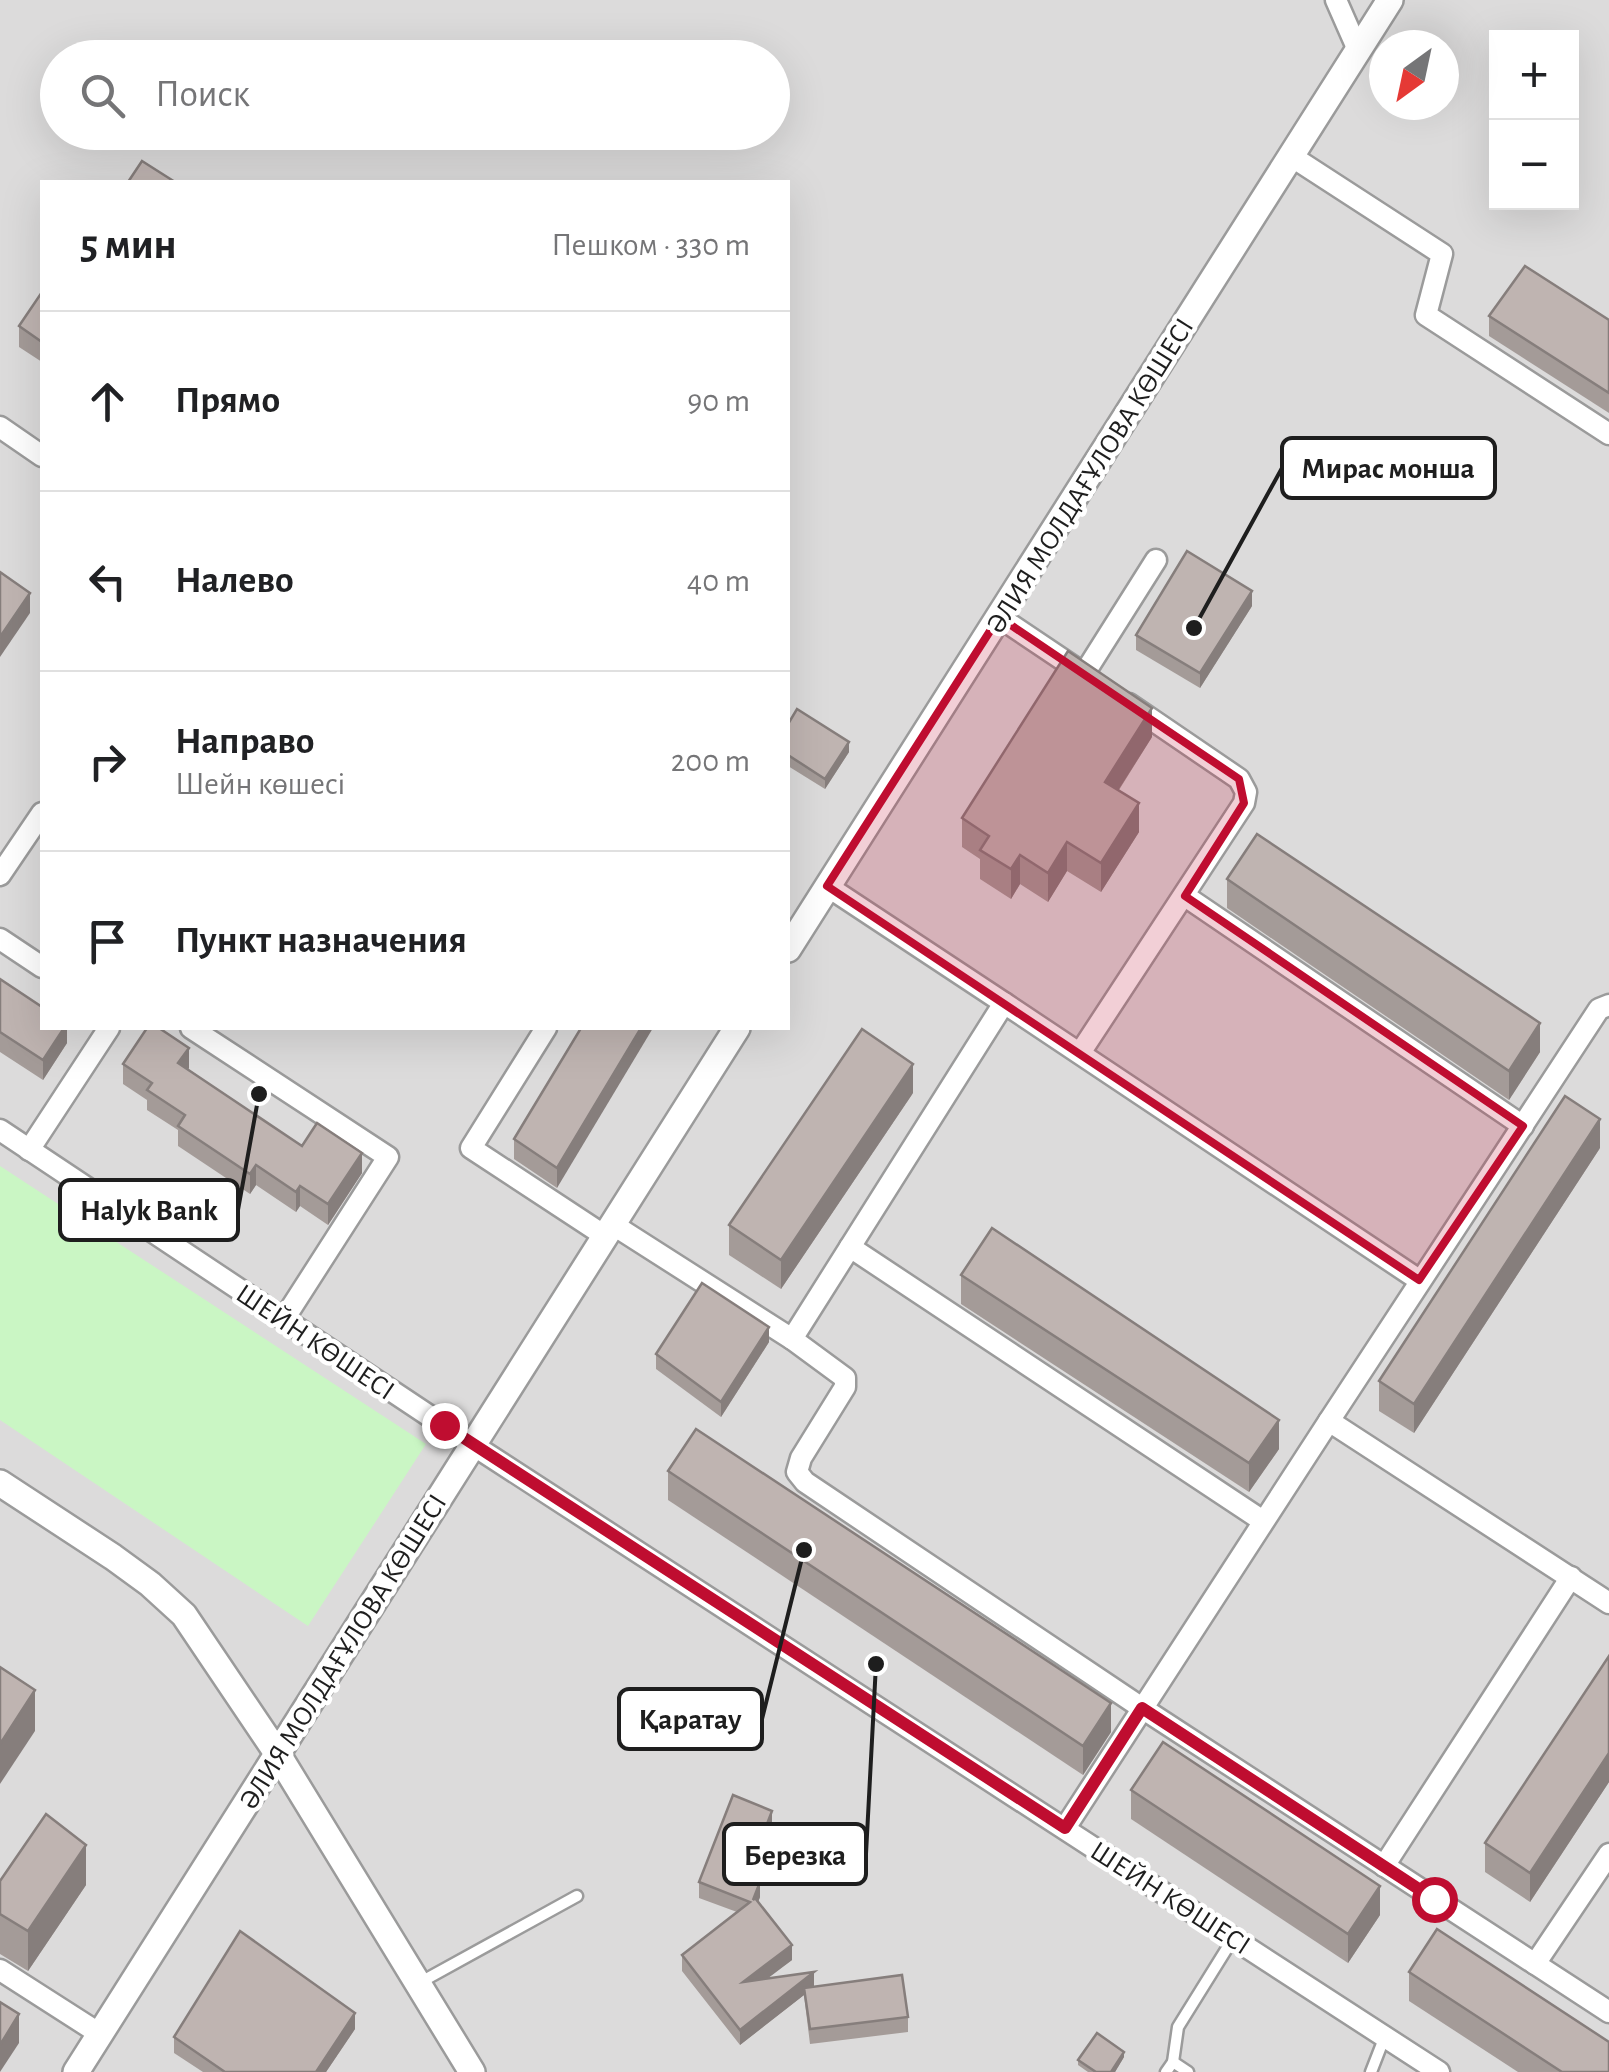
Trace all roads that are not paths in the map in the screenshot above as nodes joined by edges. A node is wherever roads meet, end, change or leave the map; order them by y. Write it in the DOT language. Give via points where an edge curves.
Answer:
graph roads {
  1 [pos="1336,0"];
  2 [pos="1390,0"];
  3 [pos="1358,50"];
  4 [pos="1291,156"];
  5 [pos="0,427"];
  6 [pos="1609,434"];
  7 [pos="40,455"];
  8 [pos="1156,560"];
  9 [pos="999,617"];
  10 [pos="1100,684"];
  11 [pos="40,816"];
  12 [pos="0,875"];
  13 [pos="828,886"];
  14 [pos="1185,896"];
  15 [pos="0,939"];
  16 [pos="790,946"];
  17 [pos="40,967"];
  18 [pos="1004,1004"];
  19 [pos="1609,1005"];
  20 [pos="108,1030"];
  21 [pos="195,1030"];
  22 [pos="545,1030"];
  23 [pos="737,1030"];
  24 [pos="1080,1053"];
  25 [pos="1522,1126"];
  26 [pos="0,1130"];
  27 [pos="30,1150"];
  28 [pos="609,1230"];
  29 [pos="850,1248"];
  30 [pos="1419,1280"];
  31 [pos="284,1319"];
  32 [pos="792,1339"];
  33 [pos="1329,1421"];
  34 [pos="473,1445"];
  35 [pos="0,1483"];
  36 [pos="1262,1522"];
  37 [pos="1571,1577"];
  38 [pos="1609,1602"];
  39 [pos="1142,1708"];
  40 [pos="277,1753"];
  41 [pos="1065,1828"];
  42 [pos="1609,1854"];
  43 [pos="1384,1866"];
  44 [pos="577,1896"];
  45 [pos="1234,1937"];
  46 [pos="1536,1964"];
  47 [pos="0,1970"];
  48 [pos="418,1983"];
  49 [pos="1609,2012"];
  50 [pos="100,2034"];
  51 [pos="1385,2036"];
  52 [pos="1169,2067"];
  53 [pos="76,2072"];
  54 [pos="472,2072"];
  55 [pos="1188,2072"];
  56 [pos="1371,2072"];
  57 [pos="1440,2072"];
  1 -- 3 [label="street"];
  2 -- 3 [label="street, ӘЛИЯ МОЛДАҒҰЛОВА КӨШЕСІ"];
  3 -- 4 [label="street, ӘЛИЯ МОЛДАҒҰЛОВА КӨШЕСІ"];
  4 -- 6 [label="street" via="1442,254 1426,315"];
  4 -- 9 [label="street, ӘЛИЯ МОЛДАҒҰЛОВА КӨШЕСІ"];
  5 -- 7 [label="street"];
  8 -- 10 [label="street"];
  9 -- 10 [label="street"];
  9 -- 13 [label="street, ӘЛИЯ МОЛДАҒҰЛОВА КӨШЕСІ"];
  10 -- 14 [label="street" via="1239,779 1246,792"];
  11 -- 12 [label="street"];
  13 -- 16 [label="street, ӘЛИЯ МОЛДАҒҰЛОВА КӨШЕСІ"];
  13 -- 18 [label="street"];
  14 -- 24 [label="street"];
  14 -- 25 [label="street"];
  15 -- 17 [label="street"];
  18 -- 24 [label="street"];
  18 -- 29 [label="street"];
  19 -- 25 [label="street" via="1599,1010"];
  20 -- 27 [label="street"];
  21 -- 31 [label="street" via="388,1156"];
  22 -- 28 [label="street" via="471,1148"];
  23 -- 28 [label="street, ӘЛИЯ МОЛДАҒҰЛОВА КӨШЕСІ"];
  24 -- 30 [label="street"];
  25 -- 30 [label="street"];
  26 -- 27 [label="street, ШЕЙН КӨШЕСІ"];
  27 -- 31 [label="street, ШЕЙН КӨШЕСІ"];
  28 -- 32 [label="street"];
  28 -- 34 [label="street, ӘЛИЯ МОЛДАҒҰЛОВА КӨШЕСІ"];
  29 -- 32 [label="street"];
  29 -- 36 [label="street"];
  30 -- 33 [label="street"];
  31 -- 34 [label="street, ШЕЙН КӨШЕСІ"];
  32 -- 39 [label="street" via="846,1378 801,1458 797,1472 805,1482"];
  33 -- 36 [label="street"];
  33 -- 37 [label="street"];
  34 -- 40 [label="street, ӘЛИЯ МОЛДАҒҰЛОВА КӨШЕСІ"];
  34 -- 41 [label="street, ШЕЙН КӨШЕСІ"];
  35 -- 40 [label="street" via="113,1557 184,1616"];
  36 -- 39 [label="street"];
  37 -- 38 [label="street"];
  37 -- 43 [label="street"];
  39 -- 41 [label="street"];
  39 -- 43 [label="street"];
  40 -- 48 [label="street"];
  40 -- 50 [label="street, ӘЛИЯ МОЛДАҒҰЛОВА КӨШЕСІ"];
  41 -- 45 [label="street, ШЕЙН КӨШЕСІ"];
  42 -- 46 [label="street"];
  43 -- 46 [label="street"];
  44 -- 48 [label="lane"];
  45 -- 51 [label="street, ШЕЙН КӨШЕСІ"];
  45 -- 52 [label="lane" via="1178,2027"];
  46 -- 49 [label="street"];
  47 -- 50 [label="street"];
  48 -- 54 [label="street"];
  50 -- 53 [label="street, ӘЛИЯ МОЛДАҒҰЛОВА КӨШЕСІ"];
  51 -- 56 [label="lane"];
  51 -- 57 [label="street, ШЕЙН КӨШЕСІ"];
  52 -- 55 [label="lane"];
}
